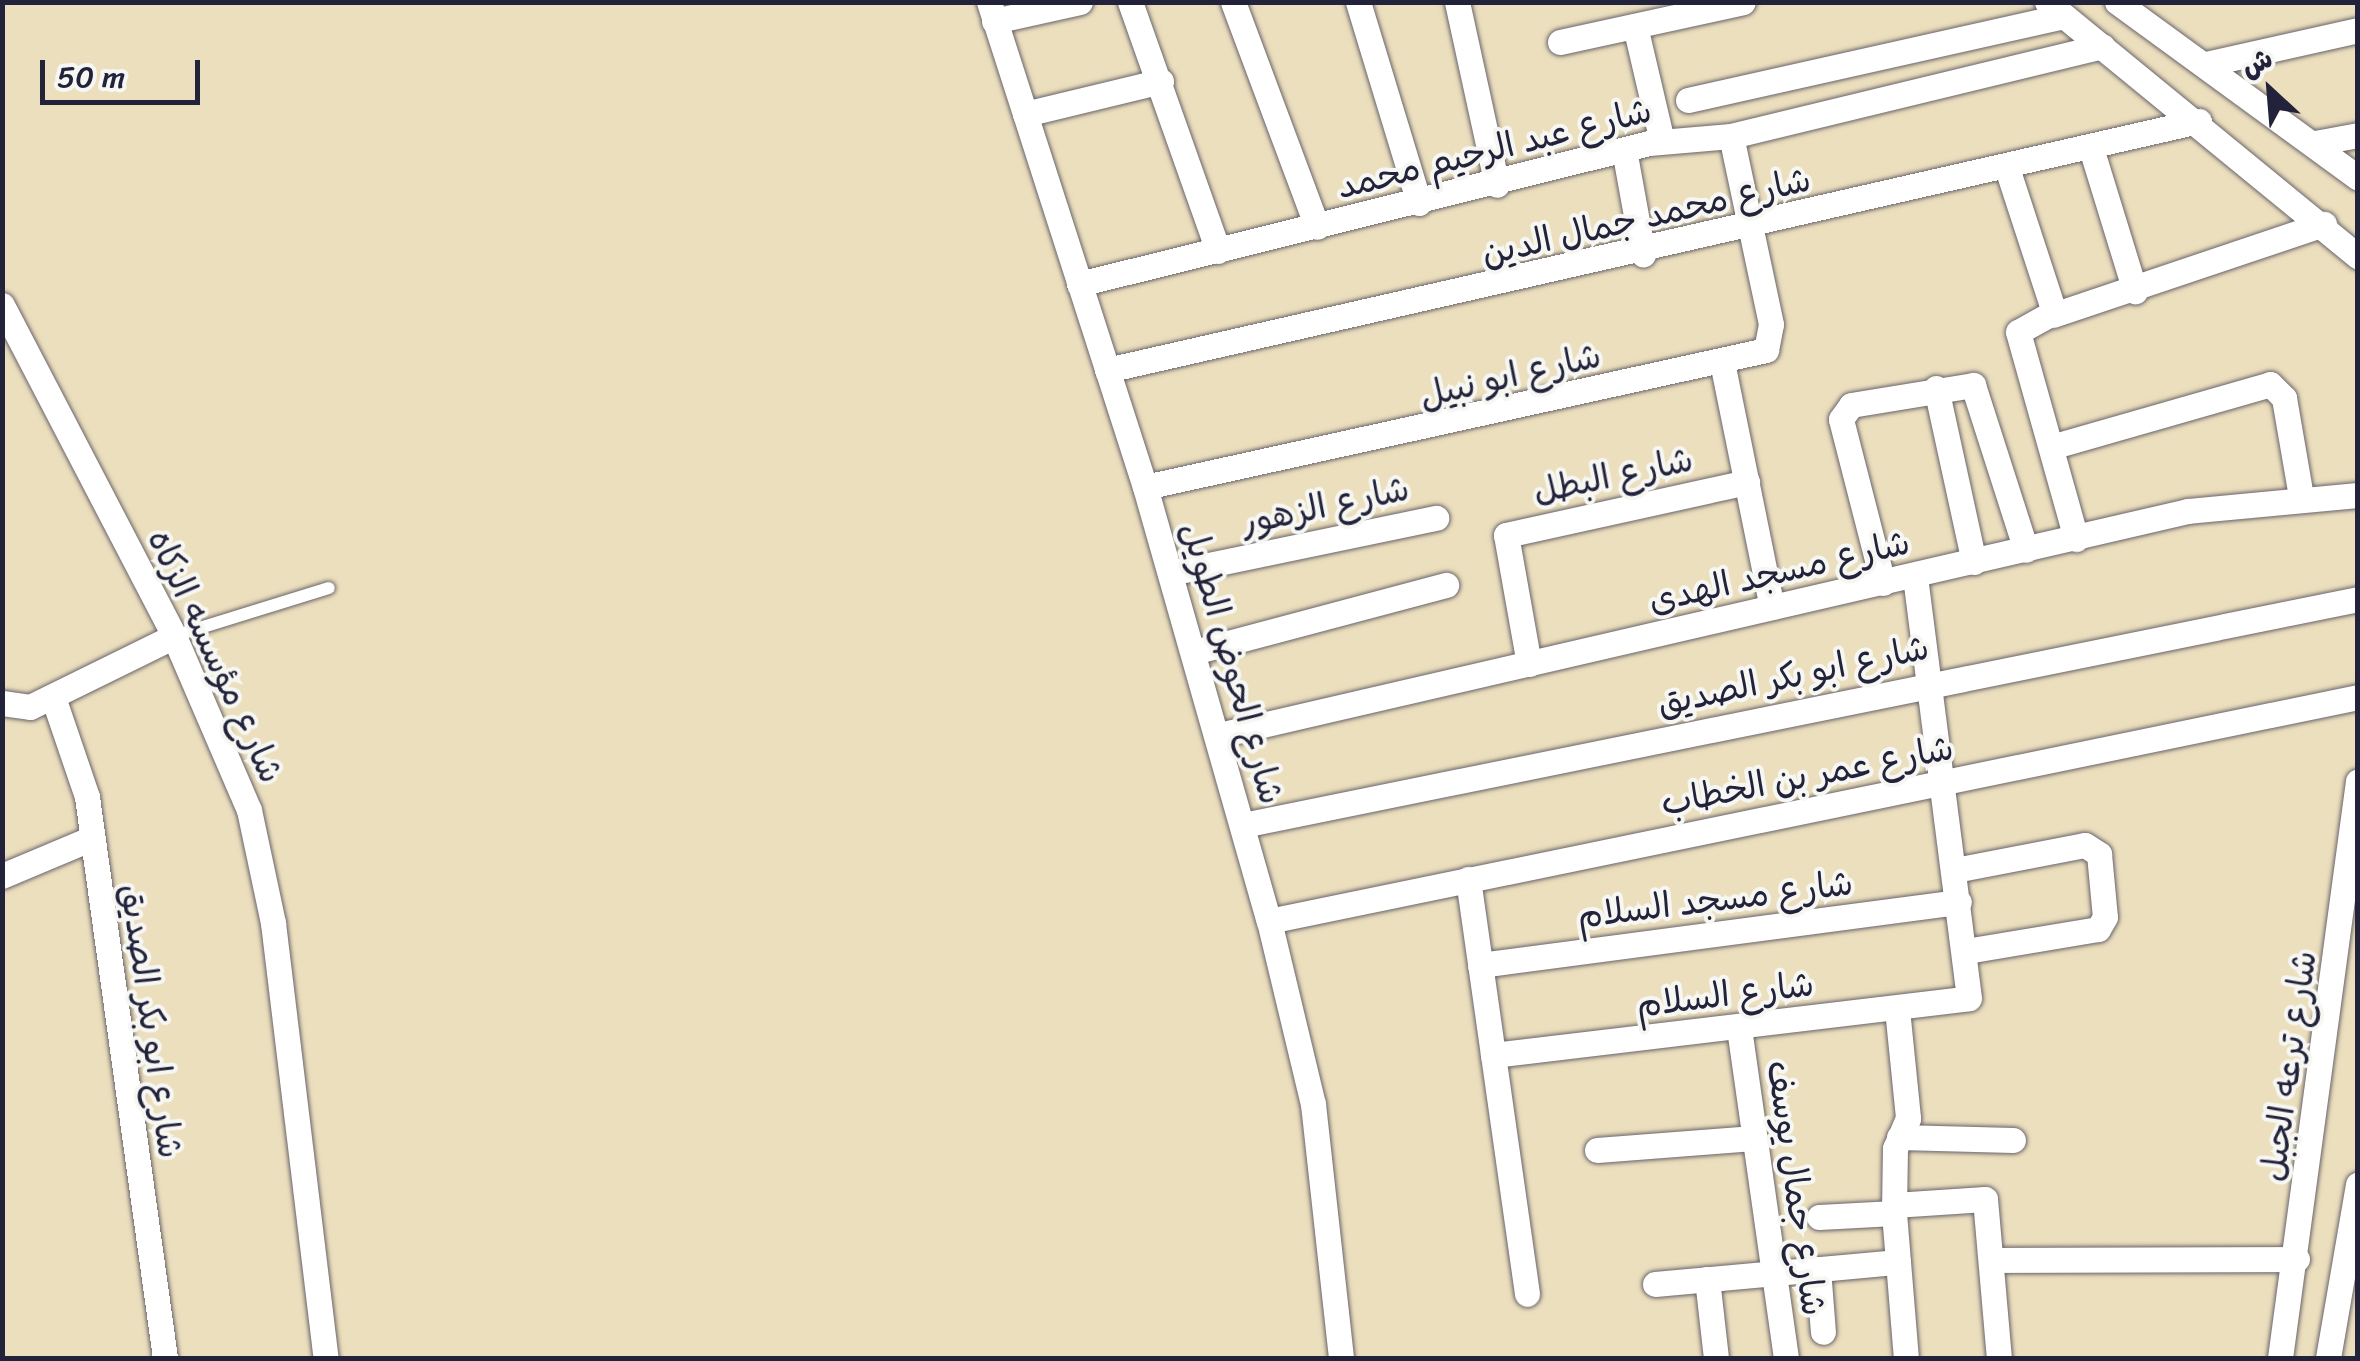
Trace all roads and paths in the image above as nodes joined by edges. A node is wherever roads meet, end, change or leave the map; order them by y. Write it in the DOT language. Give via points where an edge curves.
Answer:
graph roads {
  1 [pos="1080,2"];
  2 [pos="1130,2"];
  3 [pos="1233,2"];
  4 [pos="1358,2"];
  5 [pos="1456,2"];
  6 [pos="1743,2"];
  7 [pos="2116,2"];
  8 [pos="2055,9"];
  9 [pos="992,12"];
  10 [pos="1635,26"];
  11 [pos="2358,30"];
  12 [pos="1560,42"];
  13 [pos="2102,46"];
  14 [pos="2206,64"];
  15 [pos="1161,82"];
  16 [pos="1688,100"];
  17 [pos="1025,114"];
  18 [pos="2199,121"];
  19 [pos="2358,135"];
  20 [pos="1731,136"];
  21 [pos="1662,141"];
  22 [pos="2315,143"];
  23 [pos="2091,148"];
  24 [pos="1625,154"];
  25 [pos="2007,168"];
  26 [pos="2358,178"];
  27 [pos="1497,184"];
  28 [pos="1420,203"];
  29 [pos="2324,224"];
  30 [pos="1317,227"];
  31 [pos="1750,230"];
  32 [pos="1218,251"];
  33 [pos="1643,254"];
  34 [pos="2358,256"];
  35 [pos="1079,284"];
  36 [pos="2135,291"];
  37 [pos="2,305"];
  38 [pos="2053,314"];
  39 [pos="1722,362"];
  40 [pos="1107,370"];
  41 [pos="1936,388"];
  42 [pos="2051,447"];
  43 [pos="1747,482"];
  44 [pos="1145,487"];
  45 [pos="2358,495"];
  46 [pos="2302,496"];
  47 [pos="1436,518"];
  48 [pos="2076,539"];
  49 [pos="2026,550"];
  50 [pos="1974,562"];
  51 [pos="1170,573"];
  52 [pos="1914,576"];
  53 [pos="1884,583"];
  54 [pos="1446,586"];
  55 [pos="330,588"];
  56 [pos="2358,599"];
  57 [pos="1772,607"];
  58 [pos="174,636"];
  59 [pos="1194,652"];
  60 [pos="1528,664"];
  61 [pos="1932,682"];
  62 [pos="52,697"];
  63 [pos="2358,697"];
  64 [pos="4,706"];
  65 [pos="1219,735"];
  66 [pos="2358,781"];
  67 [pos="1944,783"];
  68 [pos="1243,824"];
  69 [pos="90,839"];
  70 [pos="1955,870"];
  71 [pos="2,876"];
  72 [pos="1468,880"];
  73 [pos="1960,902"];
  74 [pos="1270,921"];
  75 [pos="2350,924"];
  76 [pos="1967,951"];
  77 [pos="1480,965"];
  78 [pos="1897,1009"];
  79 [pos="1738,1028"];
  80 [pos="1493,1055"];
  81 [pos="1898,1137"];
  82 [pos="1754,1138"];
  83 [pos="2013,1140"];
  84 [pos="1597,1150"];
  85 [pos="2357,1186"];
  86 [pos="1894,1209"];
  87 [pos="1819,1217"];
  88 [pos="2296,1258"];
  89 [pos="1990,1260"];
  90 [pos="1898,1262"];
  91 [pos="1818,1270"];
  92 [pos="1774,1274"];
  93 [pos="1706,1279"];
  94 [pos="1655,1284"];
  95 [pos="1527,1294"];
  96 [pos="1824,1332"];
  97 [pos="165,1358"];
  98 [pos="326,1358"];
  99 [pos="1341,1358"];
  100 [pos="1716,1358"];
  101 [pos="1786,1358"];
  102 [pos="1906,1358"];
  103 [pos="1999,1358"];
  104 [pos="2280,1358"];
  105 [pos="2328,1358"];
  1 -- 9 [label="street"];
  2 -- 15 [label="street"];
  3 -- 30 [label="street"];
  4 -- 28 [label="street"];
  5 -- 27 [label="street"];
  6 -- 10 [label="street"];
  7 -- 14 [label="street"];
  8 -- 13 [label="street"];
  8 -- 16 [label="street"];
  9 -- 17 [label="street, شارع الحوض الطويل"];
  10 -- 12 [label="street"];
  10 -- 21 [label="street"];
  11 -- 14 [label="street"];
  13 -- 18 [label="street"];
  13 -- 20 [label="street, شارع عبد الرحيم محمد"];
  14 -- 22 [label="street"];
  15 -- 17 [label="street"];
  15 -- 32 [label="street"];
  17 -- 35 [label="street, شارع الحوض الطويل"];
  18 -- 23 [label="street, شارع محمد جمال الدين"];
  18 -- 29 [label="street"];
  19 -- 22 [label="street"];
  20 -- 21 [label="street, شارع عبد الرحيم محمد"];
  20 -- 31 [label="street"];
  21 -- 24 [label="street, شارع عبد الرحيم محمد"];
  22 -- 26 [label="street"];
  23 -- 25 [label="street, شارع محمد جمال الدين"];
  23 -- 36 [label="street"];
  24 -- 27 [label="street, شارع عبد الرحيم محمد"];
  24 -- 33 [label="street"];
  25 -- 31 [label="street, شارع محمد جمال الدين"];
  25 -- 38 [label="street"];
  27 -- 28 [label="street, شارع عبد الرحيم محمد"];
  28 -- 30 [label="street, شارع عبد الرحيم محمد"];
  29 -- 34 [label="street"];
  29 -- 36 [label="street"];
  30 -- 32 [label="street, شارع عبد الرحيم محمد"];
  31 -- 33 [label="street, شارع محمد جمال الدين"];
  31 -- 39 [label="street, شارع ابو نبيل" via="1772,342"];
  32 -- 35 [label="street, شارع عبد الرحيم محمد"];
  33 -- 40 [label="street, شارع محمد جمال الدين"];
  35 -- 40 [label="street, شارع الحوض الطويل"];
  36 -- 38 [label="street"];
  37 -- 58 [label="street, شارع مؤسسه الزكاه"];
  38 -- 42 [label="street" via="2018,332"];
  39 -- 43 [label="street"];
  39 -- 44 [label="street, شارع ابو نبيل"];
  40 -- 44 [label="street, شارع الحوض الطويل"];
  41 -- 49 [label="street" via="1977,389"];
  41 -- 50 [label="street"];
  41 -- 53 [label="street" via="1850,406 1841,419"];
  42 -- 46 [label="street" via="2270,384 2284,398"];
  42 -- 48 [label="street"];
  43 -- 57 [label="street"];
  43 -- 60 [label="street, شارع البطل" via="1506,535"];
  44 -- 51 [label="street, شارع الحوض الطويل"];
  45 -- 46 [label="street, شارع مسجد الهدى"];
  46 -- 48 [label="street, شارع مسجد الهدى"];
  47 -- 51 [label="street, شارع الزهور"];
  48 -- 49 [label="street, شارع مسجد الهدى"];
  49 -- 50 [label="street, شارع مسجد الهدى"];
  50 -- 52 [label="street, شارع مسجد الهدى"];
  51 -- 59 [label="street, شارع الحوض الطويل"];
  52 -- 53 [label="street, شارع مسجد الهدى"];
  52 -- 61 [label="street"];
  53 -- 57 [label="street, شارع مسجد الهدى"];
  54 -- 59 [label="street"];
  55 -- 58 [label="lane"];
  56 -- 61 [label="street, شارع ابو بكر الصديق"];
  57 -- 60 [label="street, شارع مسجد الهدى"];
  58 -- 62 [label="street"];
  58 -- 98 [label="street, شارع مؤسسه الزكاه" via="231,762 263,868"];
  59 -- 65 [label="street, شارع الحوض الطويل"];
  60 -- 65 [label="street, شارع مسجد الهدى"];
  61 -- 67 [label="street"];
  61 -- 68 [label="street, شارع ابو بكر الصديق"];
  62 -- 64 [label="street"];
  62 -- 69 [label="street, شارع ابو بكر الصديق" via="87,797"];
  63 -- 67 [label="street, شارع عمر بن الخطاب"];
  65 -- 68 [label="street, شارع الحوض الطويل"];
  66 -- 75 [label="street, شارع ترعه الجبل"];
  67 -- 70 [label="street"];
  67 -- 72 [label="street, شارع عمر بن الخطاب"];
  68 -- 74 [label="street, شارع الحوض الطويل"];
  69 -- 71 [label="street"];
  69 -- 97 [label="street, شارع ابو بكر الصديق"];
  70 -- 73 [label="street"];
  70 -- 76 [label="street" via="2085,845 2099,854 2106,917 2098,930"];
  72 -- 74 [label="street, شارع عمر بن الخطاب"];
  72 -- 77 [label="street"];
  73 -- 76 [label="street"];
  73 -- 77 [label="street, شارع مسجد السلام"];
  74 -- 99 [label="street, شارع الحوض الطويل" via="1316,1118"];
  75 -- 88 [label="street, شارع ترعه الجبل"];
  76 -- 78 [label="street, شارع السلام" via="1974,988 1964,1001"];
  77 -- 80 [label="street"];
  78 -- 79 [label="street, شارع السلام"];
  78 -- 81 [label="street" via="1908,1118"];
  79 -- 80 [label="street, شارع السلام"];
  79 -- 82 [label="street, شارع جمال يوسف"];
  80 -- 95 [label="street"];
  81 -- 83 [label="street"];
  81 -- 86 [label="street"];
  82 -- 84 [label="street"];
  82 -- 92 [label="street, شارع جمال يوسف"];
  85 -- 105 [label="street"];
  86 -- 87 [label="street"];
  86 -- 89 [label="street" via="1984,1198"];
  86 -- 90 [label="street"];
  88 -- 89 [label="street"];
  88 -- 104 [label="street, شارع ترعه الجبل"];
  89 -- 103 [label="street"];
  90 -- 91 [label="street"];
  90 -- 102 [label="street"];
  91 -- 92 [label="street"];
  91 -- 96 [label="street"];
  92 -- 93 [label="street"];
  92 -- 101 [label="street, شارع جمال يوسف"];
  93 -- 94 [label="street"];
  93 -- 100 [label="street"];
}
